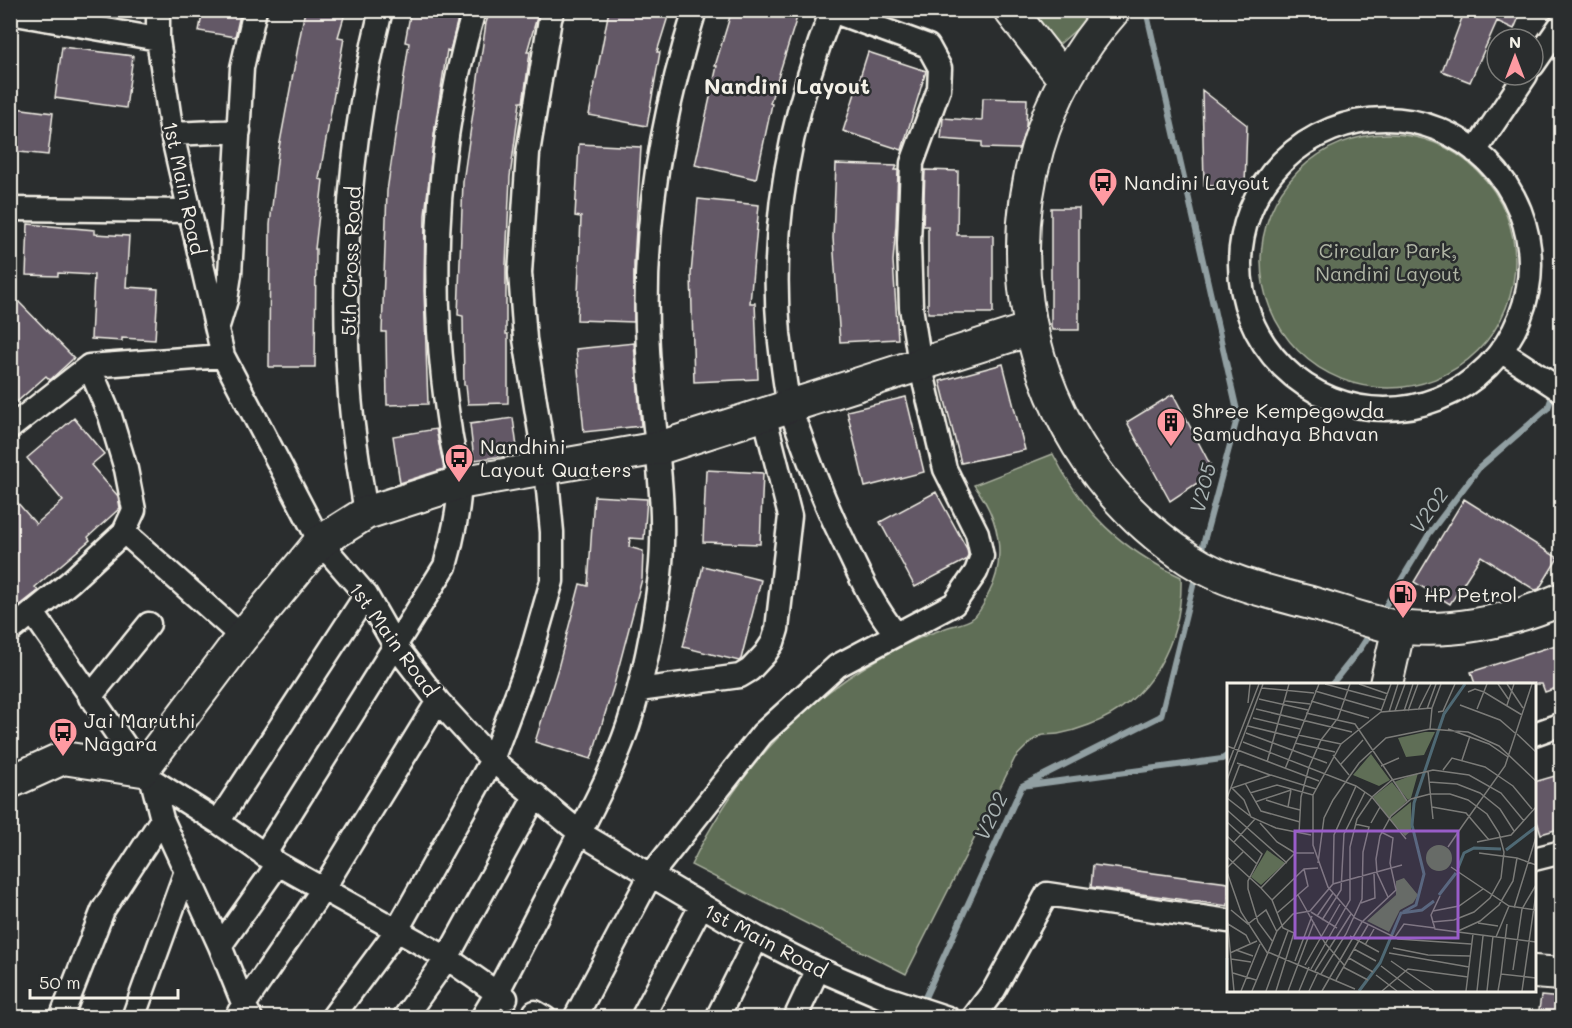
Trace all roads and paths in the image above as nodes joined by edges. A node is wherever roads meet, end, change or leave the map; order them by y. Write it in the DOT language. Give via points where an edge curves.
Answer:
graph roads {
  1 [pos="158,10"];
  2 [pos="255,10"];
  3 [pos="381,10"];
  4 [pos="474,10"];
  5 [pos="553,10"];
  6 [pos="695,10"];
  7 [pos="1010,10"];
  8 [pos="1114,10"];
  9 [pos="832,11"];
  10 [pos="10,13"];
  11 [pos="42,14"];
  12 [pos="1562,23"];
  13 [pos="158,39"];
  14 [pos="1545,48"];
  15 [pos="1064,79"];
  16 [pos="1518,87"];
  17 [pos="239,131"];
  18 [pos="172,134"];
  19 [pos="1475,151"];
  20 [pos="10,209"];
  21 [pos="188,211"];
  22 [pos="217,329"];
  23 [pos="1031,329"];
  24 [pos="1501,351"];
  25 [pos="223,356"];
  26 [pos="920,364"];
  27 [pos="89,366"];
  28 [pos="1562,391"];
  29 [pos="777,410"];
  30 [pos="10,428"];
  31 [pos="658,448"];
  32 [pos="546,469"];
  33 [pos="459,483"];
  34 [pos="366,513"];
  35 [pos="124,532"];
  36 [pos="320,542"];
  37 [pos="366,596"];
  38 [pos="1562,599"];
  39 [pos="33,614"];
  40 [pos="149,624"];
  41 [pos="1392,626"];
  42 [pos="10,631"];
  43 [pos="896,634"];
  44 [pos="242,638"];
  45 [pos="394,644"];
  46 [pos="1386,683"];
  47 [pos="639,690"];
  48 [pos="90,697"];
  49 [pos="438,701"];
  50 [pos="1562,724"];
  51 [pos="1536,733"];
  52 [pos="492,760"];
  53 [pos="147,775"];
  54 [pos="10,782"];
  55 [pos="536,795"];
  56 [pos="162,819"];
  57 [pos="218,822"];
  58 [pos="580,833"];
  59 [pos="1562,852"];
  60 [pos="1536,858"];
  61 [pos="271,859"];
  62 [pos="186,871"];
  63 [pos="650,876"];
  64 [pos="323,890"];
  65 [pos="701,906"];
  66 [pos="1227,921"];
  67 [pos="397,930"];
  68 [pos="757,938"];
  69 [pos="220,946"];
  70 [pos="447,958"];
  71 [pos="1562,960"];
  72 [pos="1536,966"];
  73 [pos="818,969"];
  74 [pos="1536,972"];
  75 [pos="1562,974"];
  76 [pos="502,995"];
  77 [pos="243,1013"];
  78 [pos="976,1014"];
  79 [pos="61,1017"];
  80 [pos="133,1017"];
  81 [pos="332,1017"];
  82 [pos="404,1017"];
  83 [pos="482,1017"];
  84 [pos="575,1017"];
  85 [pos="642,1017"];
  86 [pos="717,1017"];
  87 [pos="795,1017"];
  88 [pos="948,1017"];
  1 -- 13 [label="street, 1st Main Road"];
  2 -- 17 [label="street" via="242,68"];
  3 -- 34 [label="street, 5th Cross Road" via="354,160 346,278 350,396"];
  4 -- 33 [label="street" via="449,128 439,229 439,331"];
  5 -- 32 [label="street" via="528,153 520,273 525,339"];
  6 -- 31 [label="street" via="658,153 647,252 648,351"];
  7 -- 15 [label="street"];
  8 -- 15 [label="street"];
  9 -- 26 [label="street" via="928,46 940,68 939,89 912,163 910,307"];
  9 -- 29 [label="street" via="801,101 780,212 777,268 782,359"];
  10 -- 11 [label="street"];
  11 -- 13 [label="street"];
  12 -- 14 [label="street"];
  13 -- 18 [label="street, 1st Main Road"];
  15 -- 23 [label="street" via="1035,156 1024,216 1023,278"];
  16 -- 19 [label="street"];
  17 -- 18 [label="street"];
  17 -- 22 [label="street" via="230,274"];
  18 -- 21 [label="street, 1st Main Road"];
  19 -- 24 [label="street" via="1496,170 1518,205 1530,244 1530,285 1518,324"];
  19 -- 24 [label="street" via="1425,124 1380,119 1336,127 1297,148 1266,180 1246,219 1238,263 1245,307 1264,347 1294,380 1333,401 1377,410 1422,406 1463,388"];
  20 -- 21 [label="street"];
  21 -- 22 [label="street, 1st Main Road"];
  22 -- 25 [label="street, 1st Main Road"];
  23 -- 26 [label="street"];
  23 -- 41 [label="street" via="1058,408 1092,466 1162,540 1222,578"];
  24 -- 28 [label="street"];
  25 -- 27 [label="street"];
  25 -- 36 [label="street, 1st Main Road"];
  26 -- 29 [label="street"];
  26 -- 43 [label="street" via="945,469 976,533 982,556 954,604"];
  27 -- 30 [label="street"];
  27 -- 35 [label="street" via="126,469 134,510"];
  29 -- 31 [label="street"];
  29 -- 43 [label="street" via="874,606"];
  29 -- 47 [label="street" via="790,516 773,642 758,662 740,675"];
  31 -- 32 [label="street"];
  31 -- 47 [label="street" via="662,500 660,572 654,623"];
  32 -- 33 [label="street"];
  32 -- 52 [label="street" via="552,581 529,661"];
  33 -- 34 [label="street"];
  33 -- 45 [label="street" via="452,543 445,566"];
  34 -- 36 [label="street"];
  35 -- 39 [label="street"];
  35 -- 44 [label="street"];
  36 -- 37 [label="street, 1st Main Road"];
  36 -- 44 [label="street"];
  37 -- 45 [label="street, 1st Main Road"];
  37 -- 57 [label="street"];
  38 -- 41 [label="street" via="1490,622"];
  39 -- 42 [label="street"];
  39 -- 48 [label="street"];
  40 -- 48 [label="street"];
  41 -- 46 [label="street"];
  43 -- 63 [label="street" via="837,666 762,734"];
  44 -- 53 [label="street"];
  45 -- 49 [label="street, 1st Main Road"];
  45 -- 61 [label="street"];
  47 -- 58 [label="street" via="614,763"];
  48 -- 53 [label="street"];
  49 -- 52 [label="street, 1st Main Road"];
  49 -- 64 [label="street"];
  50 -- 51 [label="street"];
  52 -- 55 [label="street, 1st Main Road"];
  52 -- 67 [label="street"];
  53 -- 54 [label="street" via="63,758"];
  53 -- 56 [label="street"];
  53 -- 57 [label="street"];
  55 -- 58 [label="street, 1st Main Road"];
  55 -- 70 [label="street"];
  56 -- 62 [label="street"];
  56 -- 79 [label="street" via="103,910"];
  57 -- 61 [label="street"];
  58 -- 63 [label="street, 1st Main Road"];
  58 -- 76 [label="street"];
  59 -- 60 [label="street"];
  61 -- 64 [label="street"];
  61 -- 69 [label="street"];
  62 -- 69 [label="street"];
  62 -- 80 [label="street"];
  63 -- 65 [label="street, 1st Main Road"];
  63 -- 84 [label="street"];
  64 -- 67 [label="street"];
  64 -- 77 [label="street"];
  65 -- 68 [label="street, 1st Main Road"];
  65 -- 85 [label="street"];
  66 -- 78 [label="street" via="1047,894 994,990"];
  67 -- 70 [label="street"];
  67 -- 81 [label="street"];
  68 -- 73 [label="street, 1st Main Road"];
  68 -- 86 [label="street"];
  69 -- 77 [label="street"];
  70 -- 76 [label="street"];
  70 -- 82 [label="street"];
  71 -- 72 [label="street"];
  73 -- 87 [label="street"];
  73 -- 88 [label="street, 1st Main Road" via="881,996"];
  74 -- 75 [label="street"];
  76 -- 83 [label="street"];
}
